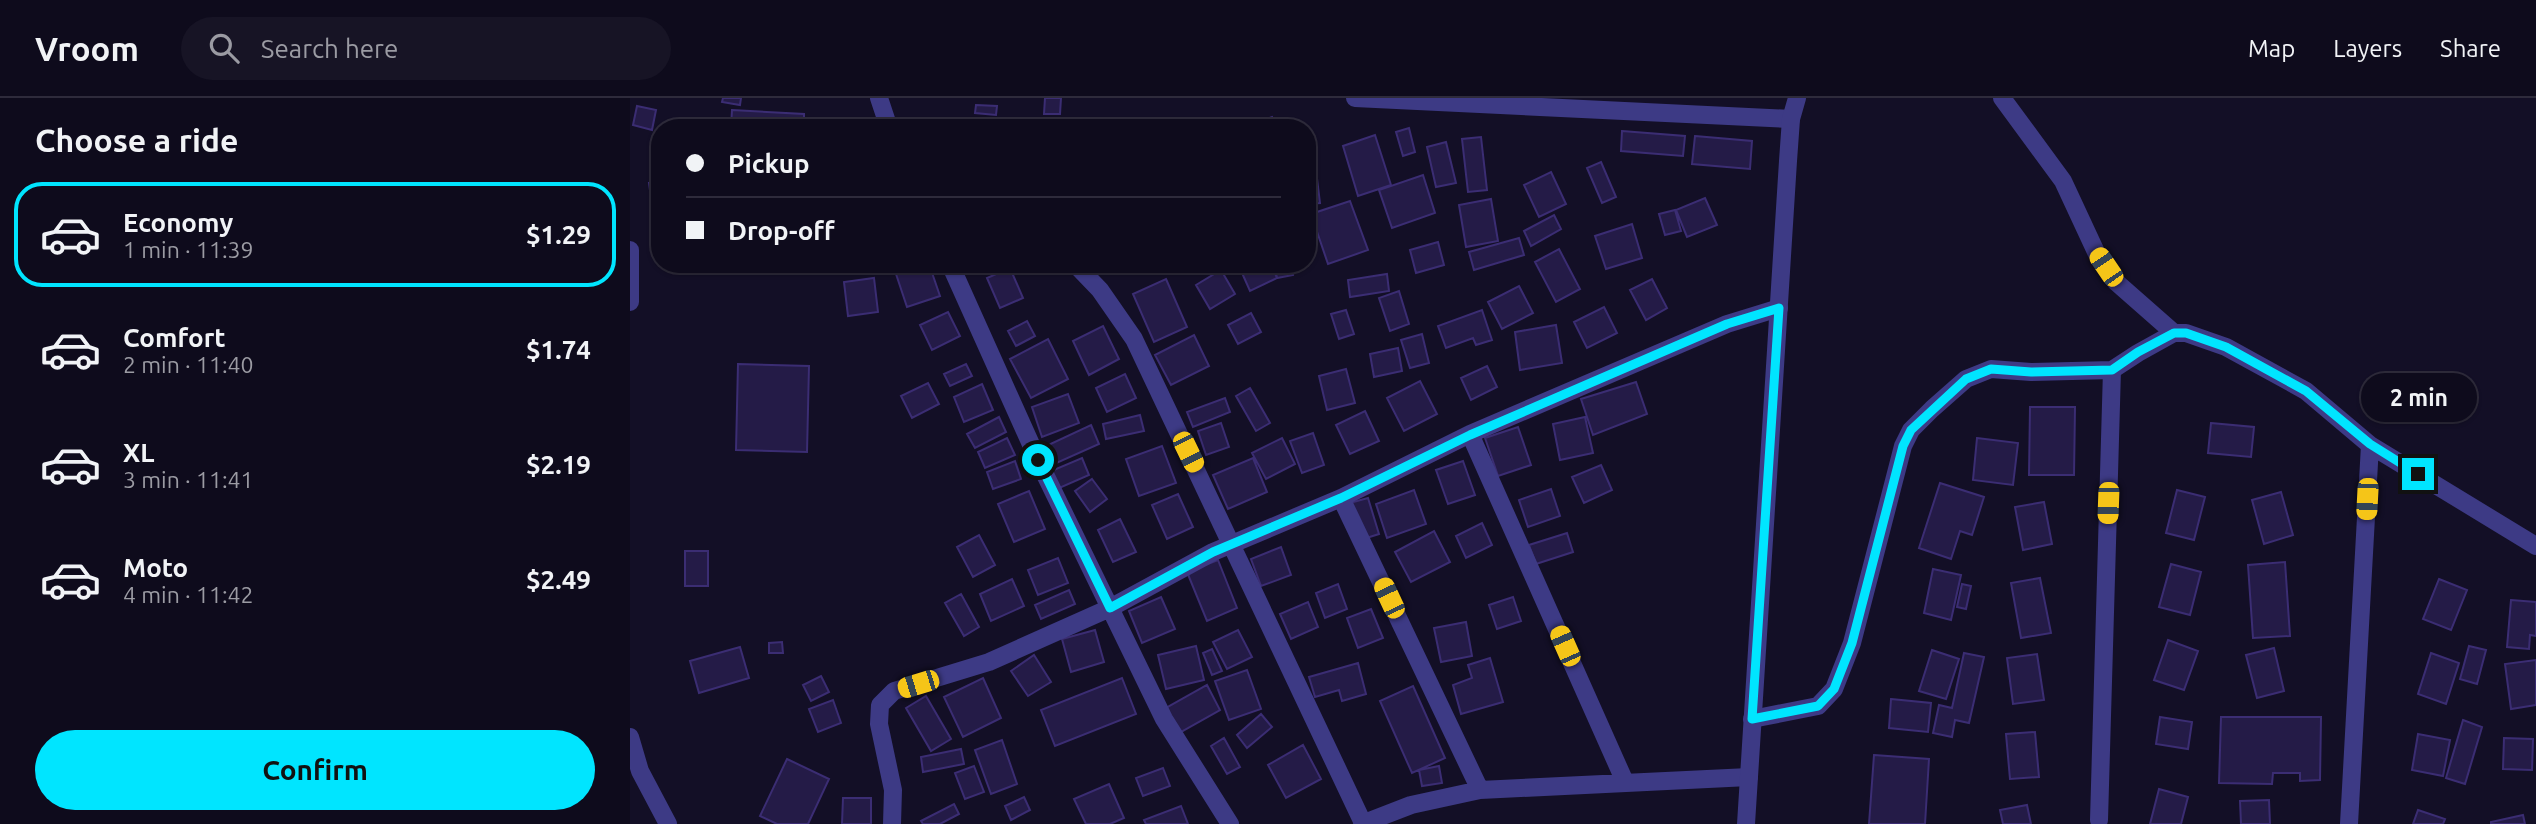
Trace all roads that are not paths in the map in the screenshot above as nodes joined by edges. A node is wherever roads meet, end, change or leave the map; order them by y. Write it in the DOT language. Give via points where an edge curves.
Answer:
graph roads {
  1 [pos="879,98"];
  2 [pos="1355,98"];
  3 [pos="1797,98"];
  4 [pos="2002,98"];
  5 [pos="1556,102"];
  6 [pos="886,119"];
  7 [pos="1791,119"];
  8 [pos="630,250"];
  9 [pos="954,273"];
  10 [pos="1084,273"];
  11 [pos="630,302"];
  12 [pos="1779,308"];
  13 [pos="2174,333"];
  14 [pos="2112,370"];
  15 [pos="1470,435"];
  16 [pos="2370,444"];
  17 [pos="1341,498"];
  18 [pos="1231,543"];
  19 [pos="2536,546"];
  20 [pos="1110,608"];
  21 [pos="1752,719"];
  22 [pos="630,737"];
  23 [pos="1749,777"];
  24 [pos="1625,782"];
  25 [pos="1480,790"];
  26 [pos="2099,820"];
  27 [pos="668,824"];
  28 [pos="892,824"];
  29 [pos="1230,824"];
  30 [pos="1363,824"];
  31 [pos="1746,824"];
  32 [pos="2349,824"];
  1 -- 6 [label="street"];
  2 -- 5 [label="street"];
  3 -- 7 [label="street"];
  4 -- 13 [label="street" via="2063,181 2096,252 2116,282"];
  5 -- 7 [label="street"];
  7 -- 12 [label="street"];
  8 -- 11 [label="street"];
  9 -- 20 [label="street"];
  10 -- 18 [label="street" via="1134,339"];
  12 -- 15 [label="street" via="1727,324"];
  12 -- 21 [label="street"];
  13 -- 14 [label="street"];
  13 -- 16 [label="street" via="2226,347 2306,391"];
  14 -- 21 [label="street" via="1991,369 1966,379 1931,409 1903,446 1852,643 1834,689 1818,706"];
  14 -- 26 [label="street"];
  15 -- 17 [label="street"];
  15 -- 24 [label="street"];
  16 -- 19 [label="street"];
  16 -- 32 [label="street"];
  17 -- 18 [label="street"];
  17 -- 25 [label="street"];
  18 -- 20 [label="street"];
  18 -- 30 [label="street"];
  20 -- 28 [label="street" via="989,662 894,691 880,705 879,724 893,790"];
  20 -- 29 [label="street" via="1164,719"];
  21 -- 23 [label="street"];
  22 -- 27 [label="street" via="640,771"];
  23 -- 24 [label="street"];
  23 -- 31 [label="street"];
  24 -- 25 [label="street"];
  25 -- 30 [label="street" via="1411,805"];
}
